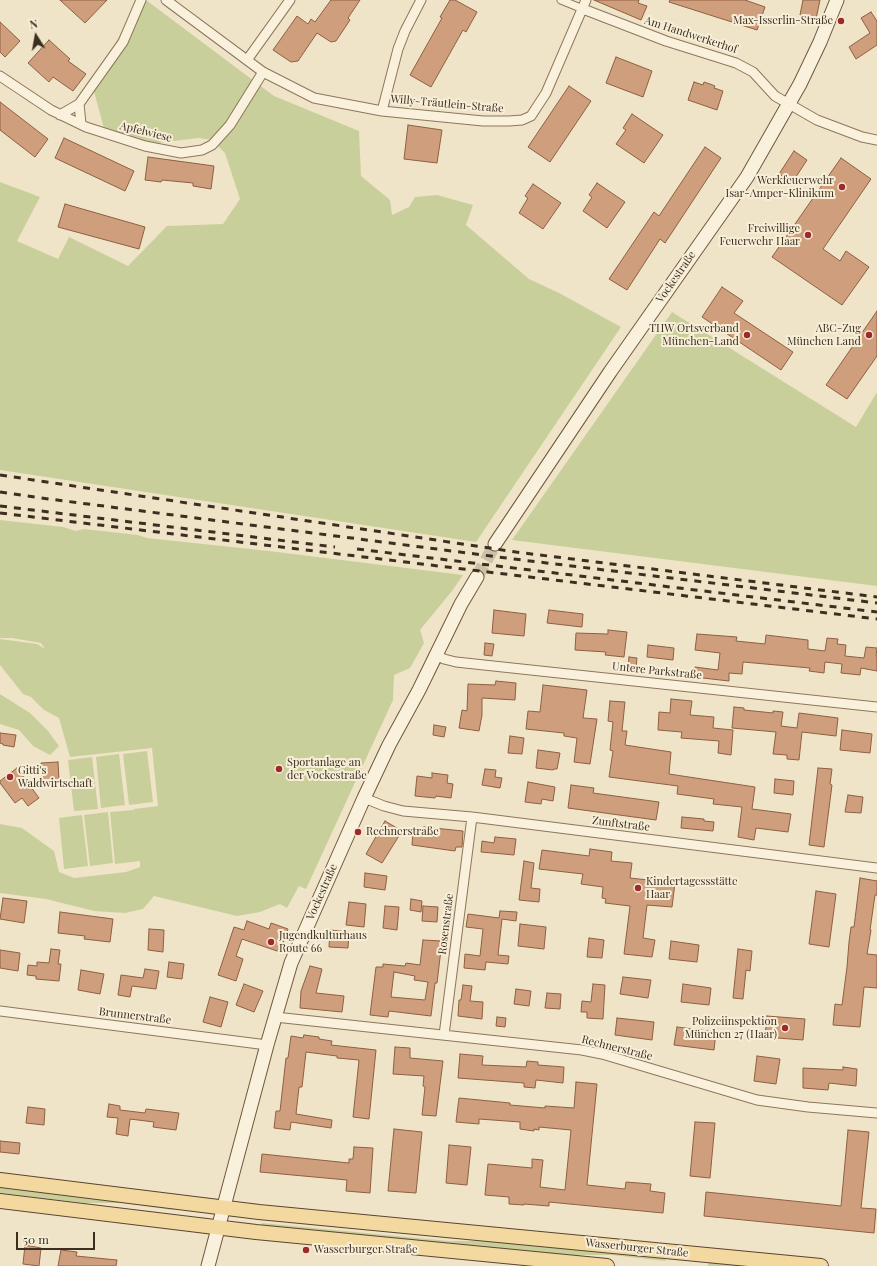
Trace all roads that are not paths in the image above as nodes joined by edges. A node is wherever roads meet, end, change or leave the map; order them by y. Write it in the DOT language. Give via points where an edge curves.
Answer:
graph roads {
  1 [pos="141,0"];
  2 [pos="166,0"];
  3 [pos="290,0"];
  4 [pos="421,0"];
  5 [pos="561,0"];
  6 [pos="837,0"];
  7 [pos="585,4"];
  8 [pos="247,60"];
  9 [pos="263,72"];
  10 [pos="1,78"];
  11 [pos="79,104"];
  12 [pos="789,104"];
  13 [pos="382,111"];
  14 [pos="60,115"];
  15 [pos="81,124"];
  16 [pos="877,140"];
  17 [pos="495,544"];
  18 [pos="477,577"];
  19 [pos="436,656"];
  20 [pos="877,707"];
  21 [pos="364,798"];
  22 [pos="472,817"];
  23 [pos="877,868"];
  24 [pos="0,1011"];
  25 [pos="275,1017"];
  26 [pos="444,1035"];
  27 [pos="267,1045"];
  28 [pos="877,1113"];
  29 [pos="0,1180"];
  30 [pos="0,1201"];
  31 [pos="223,1207"];
  32 [pos="218,1228"];
  33 [pos="208,1266"];
  34 [pos="607,1266"];
  35 [pos="821,1266"];
  1 -- 11 [label="street" via="123,42"];
  2 -- 8 [label="street"];
  3 -- 8 [label="street"];
  4 -- 13 [label="street, Willy-Träutlein-Straße" via="398,49"];
  5 -- 7 [label="street"];
  6 -- 12 [label="main road, Vockestraße" via="820,42"];
  7 -- 12 [label="street, Am Handwerkerhof" via="666,41 736,63 753,72 771,93"];
  7 -- 13 [label="street, Willy-Träutlein-Straße" via="546,93 531,116 522,120 483,121"];
  8 -- 9 [label="street"];
  9 -- 13 [label="street" via="314,98"];
  9 -- 15 [label="street, Apfelwiese" via="230,125 212,145 202,150 158,150"];
  10 -- 14 [label="street, Apfelwiese"];
  11 -- 14 [label="street"];
  11 -- 15 [label="street"];
  12 -- 16 [label="street" via="827,125"];
  12 -- 17 [label="main road, Vockestraße" via="747,177 610,372"];
  14 -- 15 [label="street, Apfelwiese"];
  18 -- 19 [label="main road, Vockestraße"];
  19 -- 20 [label="street, Untere Parkstraße" via="456,662"];
  19 -- 21 [label="main road, Vockestraße"];
  21 -- 22 [label="street, Zunftstraße" via="403,811"];
  21 -- 25 [label="main road, Vockestraße" via="301,937"];
  22 -- 23 [label="street, Zunftstraße"];
  22 -- 26 [label="street, Rosenstraße"];
  24 -- 27 [label="street, Brunnerstraße"];
  25 -- 26 [label="street, Rechnerstraße"];
  25 -- 27 [label="main road, Vockestraße"];
  26 -- 28 [label="street, Rechnerstraße" via="582,1050 757,1100"];
  27 -- 31 [label="main road, Vockestraße"];
  29 -- 31 [label="main road, Wasserburger Straße"];
  30 -- 32 [label="main road, Wasserburger Straße"];
  31 -- 32 [label="main road, Vockestraße"];
  31 -- 35 [label="main road, Wasserburger Straße"];
  32 -- 33 [label="main road, Vockestraße"];
  32 -- 34 [label="main road, Wasserburger Straße"];
}
